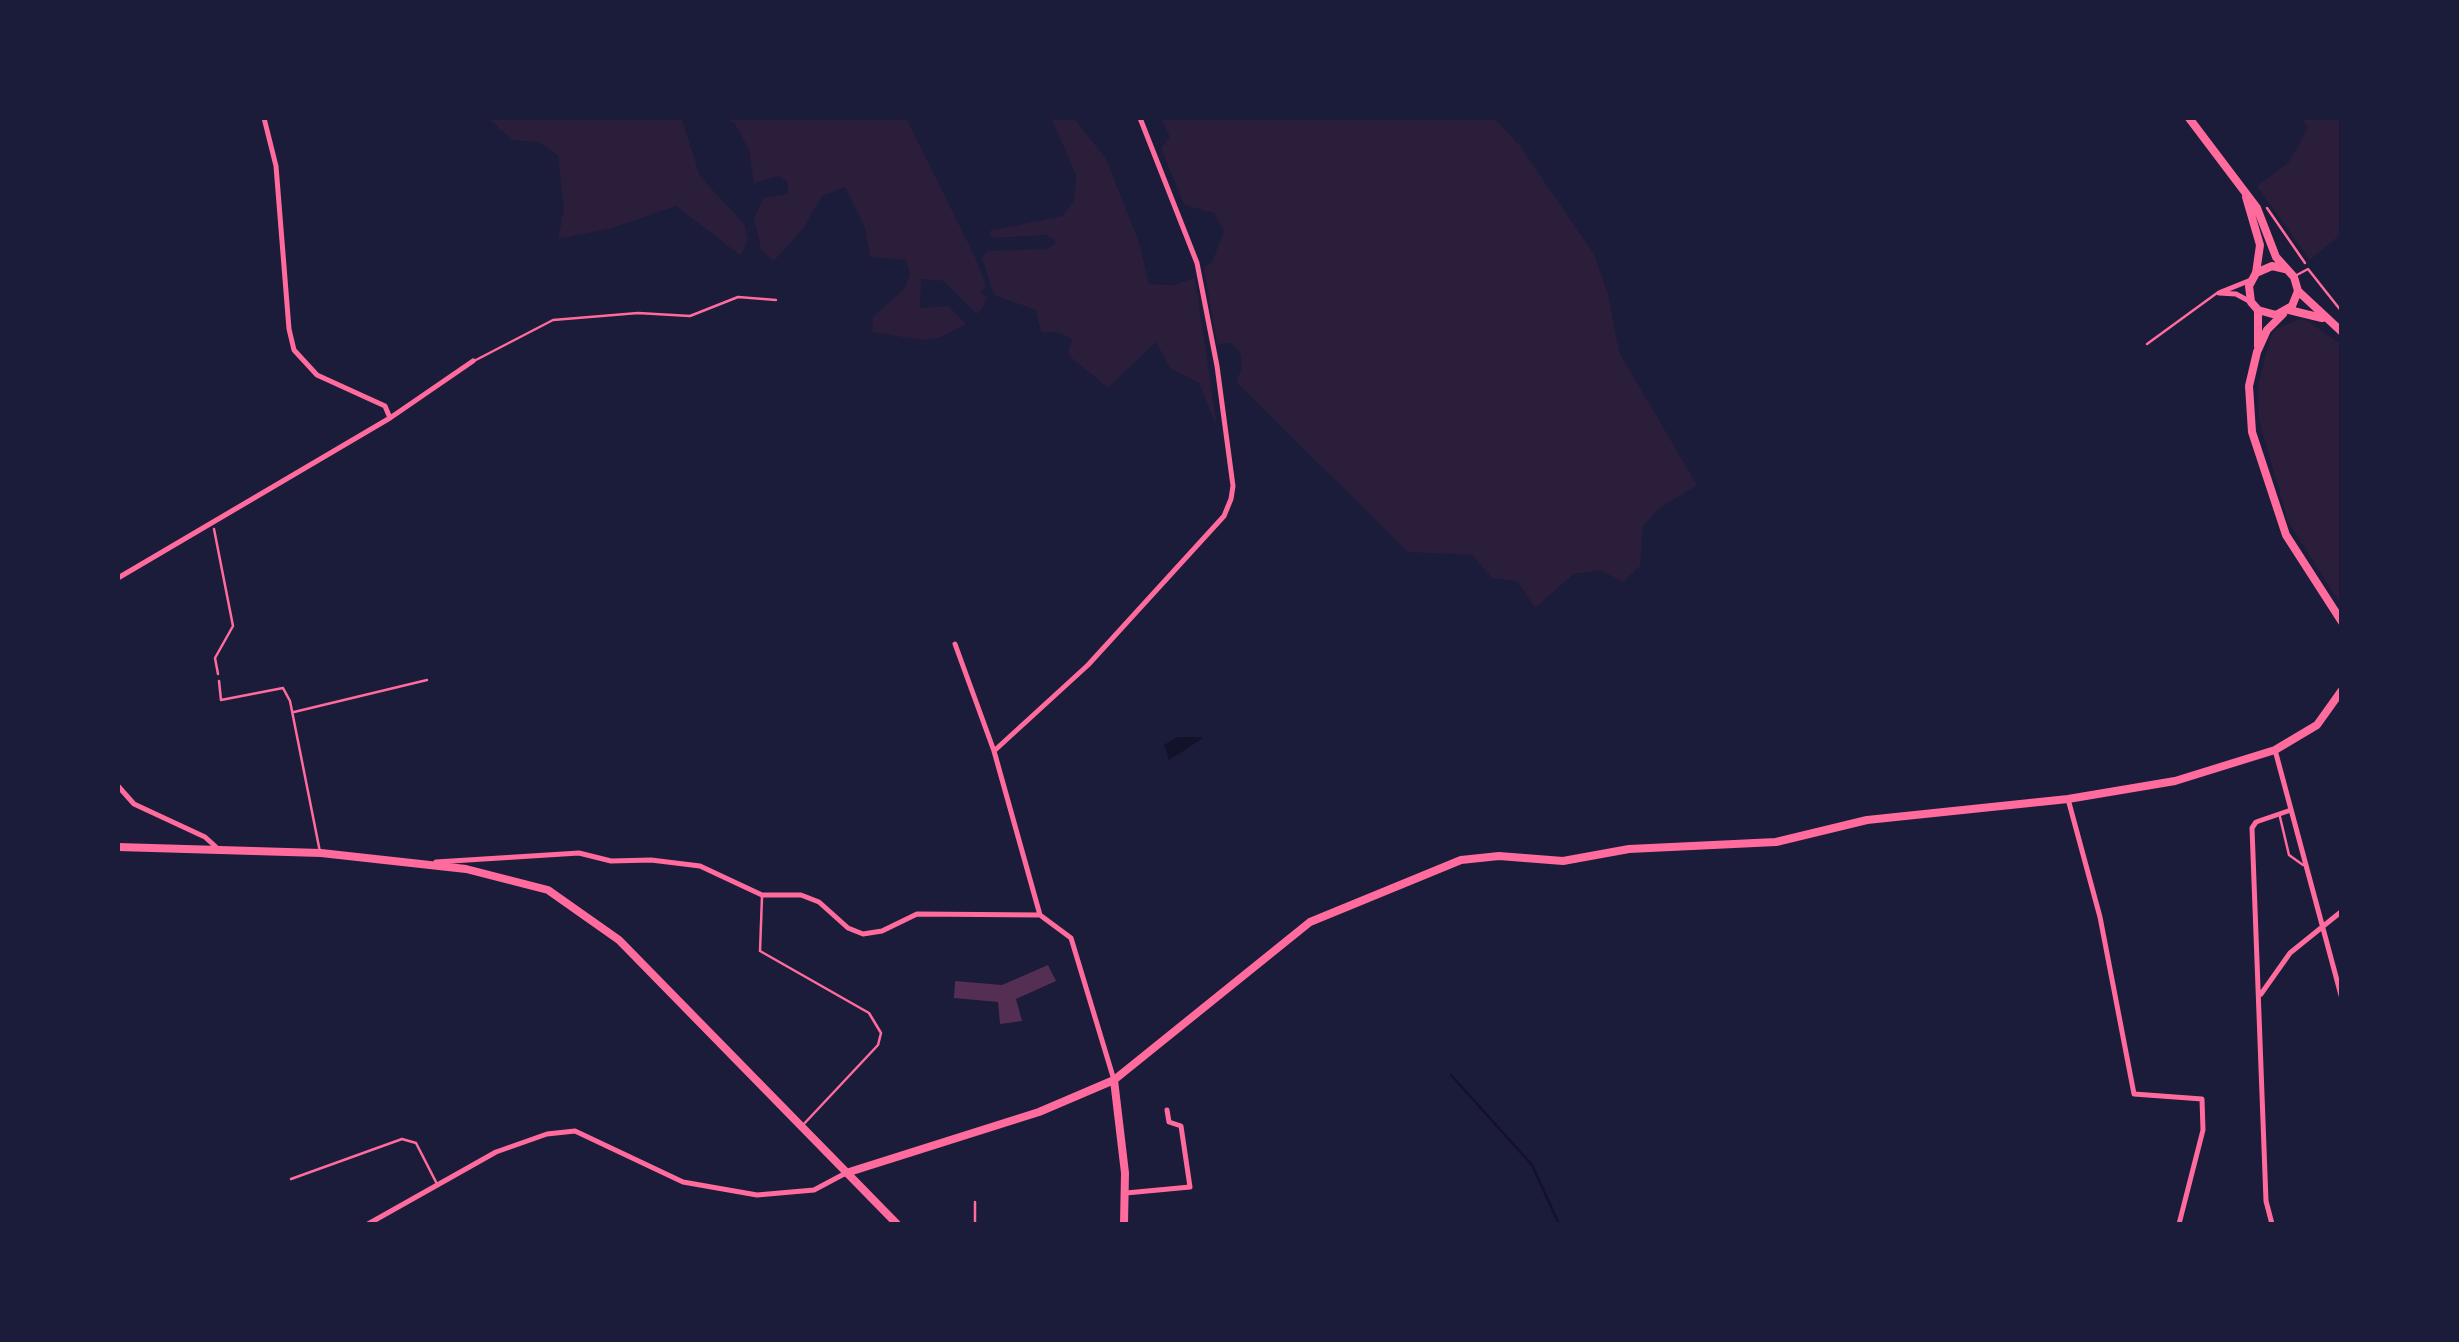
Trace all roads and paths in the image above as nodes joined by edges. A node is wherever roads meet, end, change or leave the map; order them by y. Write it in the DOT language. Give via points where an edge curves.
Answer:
graph roads {
  1 [pos="264,118"];
  2 [pos="1140,118"];
  3 [pos="2188,118"];
  4 [pos="2246,195"];
  5 [pos="2265,205"];
  6 [pos="2308,269"];
  7 [pos="2291,274"];
  8 [pos="2254,276"];
  9 [pos="2298,291"];
  10 [pos="2218,292"];
  11 [pos="776,300"];
  12 [pos="2255,306"];
  13 [pos="2286,312"];
  14 [pos="2342,312"];
  15 [pos="2322,318"];
  16 [pos="2342,332"];
  17 [pos="2147,344"];
  18 [pos="2257,352"];
  19 [pos="473,361"];
  20 [pos="390,418"];
  21 [pos="212,521"];
  22 [pos="118,578"];
  23 [pos="2341,622"];
  24 [pos="955,644"];
  25 [pos="427,680"];
  26 [pos="218,681"];
  27 [pos="2342,690"];
  28 [pos="292,712"];
  29 [pos="2275,750"];
  30 [pos="994,751"];
  31 [pos="118,786"];
  32 [pos="2068,799"];
  33 [pos="2292,810"];
  34 [pos="2280,816"];
  35 [pos="118,847"];
  36 [pos="216,848"];
  37 [pos="321,853"];
  38 [pos="423,864"];
  39 [pos="2307,868"];
  40 [pos="762,895"];
  41 [pos="2342,910"];
  42 [pos="1040,916"];
  43 [pos="2322,926"];
  44 [pos="2259,996"];
  45 [pos="2342,999"];
  46 [pos="1114,1080"];
  47 [pos="1167,1110"];
  48 [pos="802,1126"];
  49 [pos="846,1173"];
  50 [pos="291,1179"];
  51 [pos="438,1186"];
  52 [pos="1126,1193"];
  53 [pos="975,1202"];
  54 [pos="368,1224"];
  55 [pos="897,1224"];
  56 [pos="975,1224"];
  57 [pos="1124,1224"];
  58 [pos="2179,1224"];
  59 [pos="2272,1224"];
  1 -- 20 [label="street" via="276,166 294,350 318,375 385,406"];
  2 -- 30 [label="street" via="1197,262 1217,366 1231,499 1224,516 1088,665"];
  3 -- 4 [label="street"];
  4 -- 7 [label="street"];
  4 -- 8 [label="street" via="2260,245"];
  5 -- 6 [label="path"];
  6 -- 7 [label="lane"];
  6 -- 14 [label="lane"];
  7 -- 8 [label="street" via="2272,266"];
  7 -- 9 [label="street"];
  8 -- 10 [label="street"];
  8 -- 12 [label="street"];
  9 -- 13 [label="street"];
  9 -- 15 [label="street"];
  10 -- 12 [label="street"];
  10 -- 17 [label="lane"];
  11 -- 19 [label="lane" via="738,298 690,316 553,320"];
  12 -- 13 [label="street"];
  12 -- 18 [label="street"];
  13 -- 15 [label="street"];
  13 -- 18 [label="street"];
  15 -- 16 [label="street"];
  18 -- 23 [label="street" via="2248,406 2260,460 2286,535"];
  19 -- 20 [label="street"];
  20 -- 21 [label="street"];
  21 -- 22 [label="street"];
  21 -- 26 [label="path" via="233,626 215,658"];
  24 -- 30 [label="street"];
  25 -- 28 [label="lane"];
  26 -- 28 [label="lane" via="222,700 283,688"];
  27 -- 29 [label="street" via="2317,724"];
  28 -- 37 [label="lane"];
  29 -- 32 [label="street" via="2217,772"];
  29 -- 33 [label="street"];
  30 -- 42 [label="street"];
  31 -- 36 [label="street" via="134,804"];
  32 -- 46 [label="street" via="1867,820 1776,842 1630,849 1563,861 1461,860 1310,922"];
  32 -- 58 [label="street" via="2100,917 2134,1094 2202,1100 2203,1130"];
  33 -- 34 [label="street"];
  33 -- 39 [label="street"];
  34 -- 39 [label="lane" via="2288,855"];
  34 -- 44 [label="street" via="2252,828"];
  35 -- 36 [label="street"];
  36 -- 37 [label="street"];
  37 -- 38 [label="street"];
  38 -- 40 [label="street" via="579,852 611,861 700,866"];
  38 -- 48 [label="street" via="524,880 573,904 619,940"];
  39 -- 43 [label="street"];
  40 -- 42 [label="street" via="802,895 862,934 917,914"];
  40 -- 48 [label="lane" via="760,951 870,1013 881,1033 878,1045"];
  41 -- 43 [label="street"];
  42 -- 46 [label="street" via="1071,938"];
  43 -- 44 [label="street" via="2290,952"];
  43 -- 45 [label="street"];
  44 -- 59 [label="street"];
  46 -- 49 [label="street" via="1040,1112"];
  46 -- 52 [label="street"];
  47 -- 52 [label="street" via="1169,1122 1181,1126 1190,1188"];
  48 -- 49 [label="street"];
  49 -- 51 [label="street" via="814,1190 757,1195 683,1182 576,1131 496,1152"];
  49 -- 55 [label="street"];
  50 -- 51 [label="lane" via="402,1139 416,1143"];
  51 -- 54 [label="street"];
  52 -- 57 [label="street"];
  53 -- 56 [label="lane"];
}
